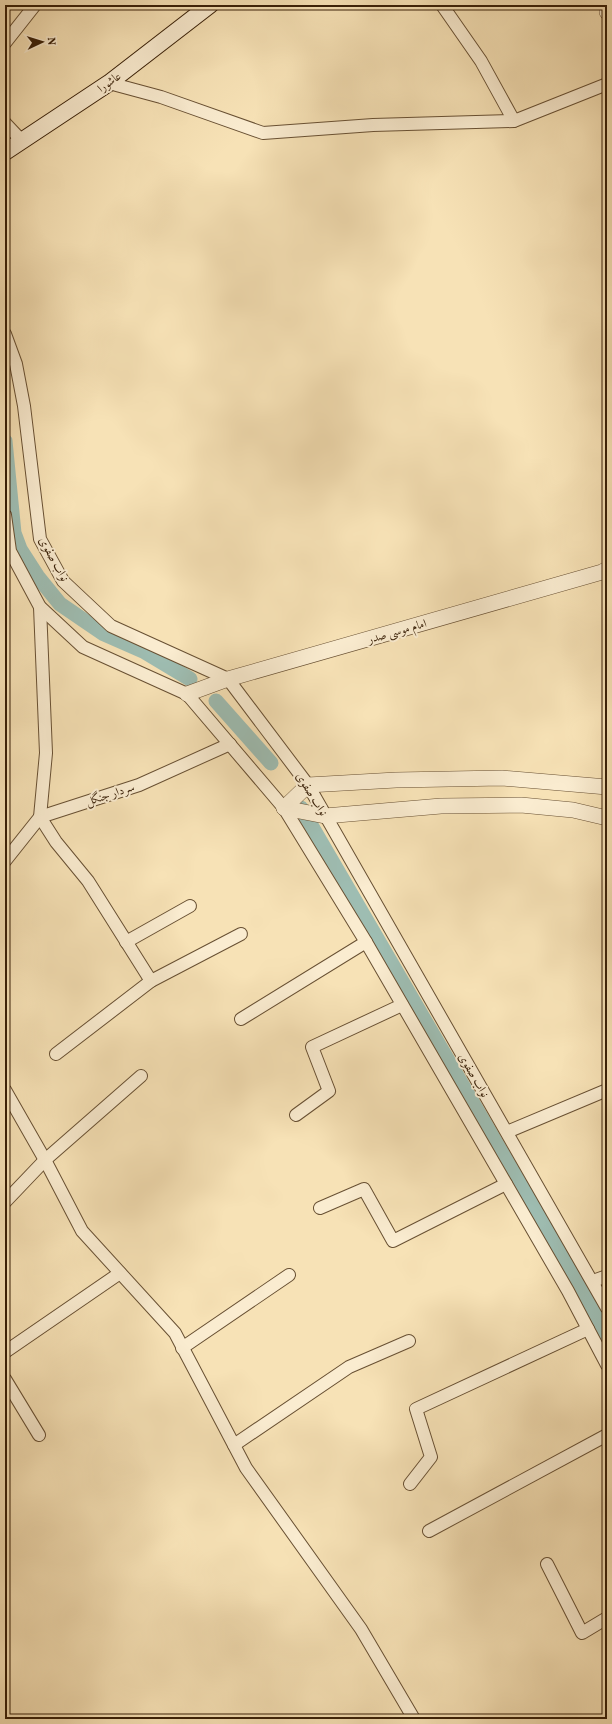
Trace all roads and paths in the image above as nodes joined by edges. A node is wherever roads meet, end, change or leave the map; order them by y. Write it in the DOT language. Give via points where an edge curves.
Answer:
graph roads {
  1 [pos="35,5"];
  2 [pos="210,5"];
  3 [pos="442,5"];
  4 [pos="607,5"];
  5 [pos="607,12"];
  6 [pos="5,43"];
  7 [pos="109,83"];
  8 [pos="607,84"];
  9 [pos="514,121"];
  10 [pos="5,123"];
  11 [pos="22,141"];
  12 [pos="5,152"];
  13 [pos="5,334"];
  14 [pos="5,516"];
  15 [pos="8,551"];
  16 [pos="607,568"];
  17 [pos="40,607"];
  18 [pos="228,679"];
  19 [pos="187,694"];
  20 [pos="230,744"];
  21 [pos="308,785"];
  22 [pos="607,787"];
  23 [pos="284,808"];
  24 [pos="325,816"];
  25 [pos="40,817"];
  26 [pos="607,818"];
  27 [pos="5,861"];
  28 [pos="190,906"];
  29 [pos="241,934"];
  30 [pos="126,942"];
  31 [pos="366,942"];
  32 [pos="151,981"];
  33 [pos="402,1005"];
  34 [pos="241,1019"];
  35 [pos="56,1054"];
  36 [pos="141,1076"];
  37 [pos="5,1090"];
  38 [pos="607,1090"];
  39 [pos="296,1114"];
  40 [pos="507,1132"];
  41 [pos="45,1160"];
  42 [pos="506,1184"];
  43 [pos="5,1202"];
  44 [pos="320,1208"];
  45 [pos="120,1273"];
  46 [pos="289,1275"];
  47 [pos="607,1276"];
  48 [pos="592,1282"];
  49 [pos="607,1308"];
  50 [pos="588,1329"];
  51 [pos="409,1341"];
  52 [pos="182,1348"];
  53 [pos="5,1352"];
  54 [pos="607,1365"];
  55 [pos="5,1379"];
  56 [pos="39,1435"];
  57 [pos="607,1435"];
  58 [pos="234,1445"];
  59 [pos="410,1484"];
  60 [pos="429,1531"];
  61 [pos="547,1564"];
  62 [pos="607,1618"];
  63 [pos="414,1719"];
  1 -- 6 [label="street"];
  2 -- 7 [label="main road, عاشورا"];
  3 -- 9 [label="street" via="481,60"];
  4 -- 5 [label="street"];
  7 -- 9 [label="street" via="161,97 263,133 373,125"];
  7 -- 11 [label="main road, عاشورا"];
  8 -- 9 [label="street"];
  10 -- 11 [label="street"];
  11 -- 12 [label="main road, عاشورا"];
  13 -- 18 [label="street, نواب صفوی" via="16,364 24,406 40,539 63,581 111,626"];
  14 -- 15 [label="street"];
  15 -- 17 [label="street"];
  16 -- 18 [label="street, امام موسی صدر" via="602,572"];
  17 -- 19 [label="street" via="83,647"];
  17 -- 25 [label="street" via="46,753"];
  18 -- 19 [label="street, امام موسی صدر"];
  18 -- 21 [label="street, نواب صفوی"];
  19 -- 20 [label="street"];
  20 -- 23 [label="street"];
  20 -- 25 [label="street, سردار جنگل" via="139,785"];
  21 -- 22 [label="street" via="502,778"];
  21 -- 23 [label="street"];
  21 -- 24 [label="street, نواب صفوی"];
  23 -- 24 [label="street"];
  23 -- 31 [label="street"];
  24 -- 26 [label="street" via="441,806 521,805 573,810"];
  24 -- 40 [label="street, نواب صفوی"];
  25 -- 27 [label="street"];
  25 -- 30 [label="street" via="56,842 88,881"];
  28 -- 30 [label="street"];
  29 -- 32 [label="street"];
  30 -- 32 [label="street"];
  31 -- 33 [label="street"];
  31 -- 34 [label="street"];
  32 -- 35 [label="street"];
  33 -- 39 [label="street" via="312,1048 328,1091"];
  33 -- 42 [label="street"];
  36 -- 41 [label="street"];
  37 -- 41 [label="street"];
  38 -- 40 [label="street"];
  40 -- 48 [label="street, نواب صفوی"];
  41 -- 43 [label="street"];
  41 -- 45 [label="street" via="82,1231"];
  42 -- 44 [label="street" via="393,1241 364,1189"];
  42 -- 50 [label="street"];
  45 -- 52 [label="street" via="174,1333"];
  45 -- 53 [label="street"];
  46 -- 52 [label="street"];
  47 -- 48 [label="street"];
  48 -- 49 [label="street, نواب صفوی"];
  50 -- 54 [label="street"];
  50 -- 59 [label="street" via="416,1409 431,1457"];
  51 -- 58 [label="street" via="349,1367"];
  52 -- 58 [label="street"];
  55 -- 56 [label="street"];
  57 -- 60 [label="street"];
  58 -- 63 [label="street" via="246,1468 361,1629"];
  61 -- 62 [label="street" via="582,1633"];
}
